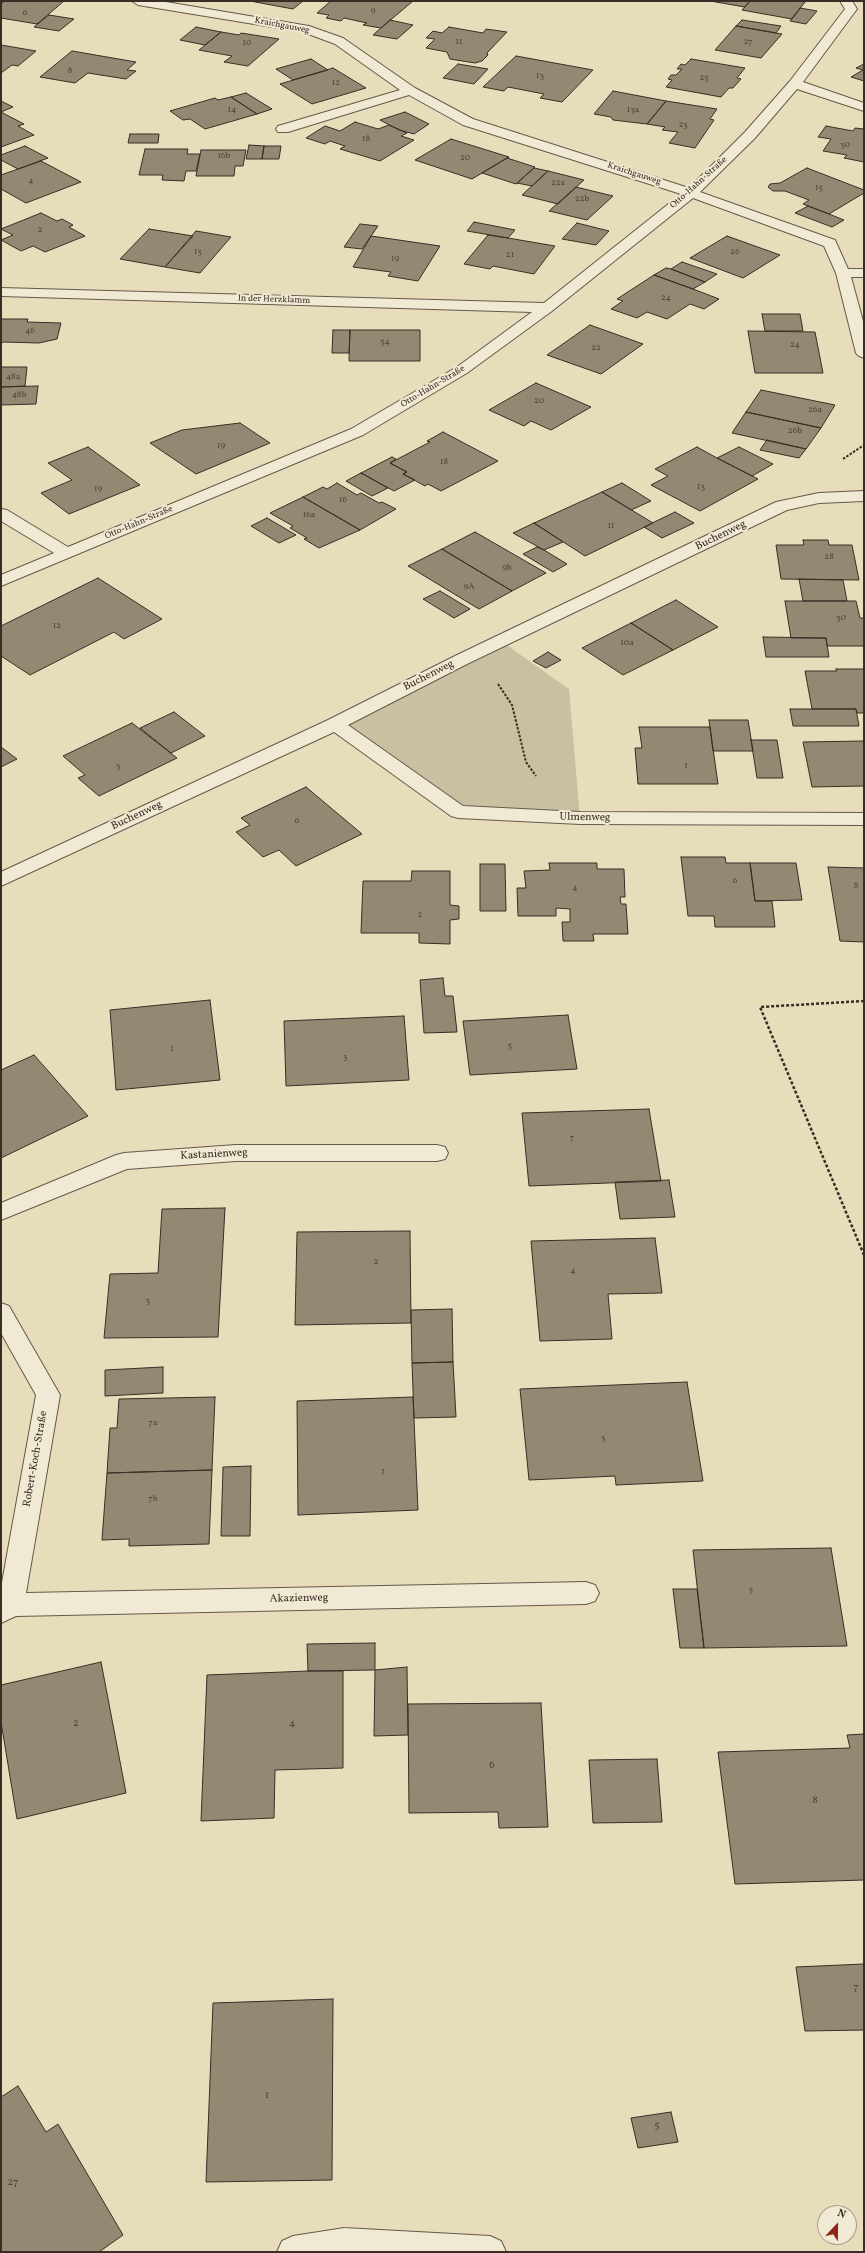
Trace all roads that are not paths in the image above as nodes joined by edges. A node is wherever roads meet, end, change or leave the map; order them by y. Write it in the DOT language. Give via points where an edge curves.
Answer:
graph roads {
  1 [pos="138,1"];
  2 [pos="846,1"];
  3 [pos="795,84"];
  4 [pos="410,91"];
  5 [pos="864,107"];
  6 [pos="283,129"];
  7 [pos="691,193"];
  8 [pos="843,273"];
  9 [pos="864,273"];
  10 [pos="1,292"];
  11 [pos="547,308"];
  12 [pos="864,353"];
  13 [pos="864,496"];
  14 [pos="1,514"];
  15 [pos="67,552"];
  16 [pos="1,582"];
  17 [pos="335,724"];
  18 [pos="864,819"];
  19 [pos="1,880"];
  20 [pos="437,1153"];
  21 [pos="1,1212"];
  22 [pos="1,1312"];
  23 [pos="586,1593"];
  24 [pos="6,1609"];
  25 [pos="293,2252"];
  26 [pos="490,2252"];
  1 -- 4 [label="street, Kraichgauweg" via="305,29 339,41"];
  2 -- 3 [label="street, Otto-Hahn-Straße" via="851,9"];
  3 -- 5 [label="street"];
  3 -- 7 [label="street, Otto-Hahn-Straße" via="750,135"];
  4 -- 6 [label="street"];
  4 -- 7 [label="street, Kraichgauweg" via="468,122"];
  7 -- 8 [label="street, Kraichgauweg" via="830,243"];
  7 -- 11 [label="street, Otto-Hahn-Straße"];
  8 -- 9 [label="street"];
  8 -- 12 [label="street, Kraichgauweg"];
  10 -- 11 [label="street, In der Herzklamm"];
  11 -- 15 [label="street, Otto-Hahn-Straße" via="462,370 357,432"];
  13 -- 17 [label="street, Buchenweg" via="819,498 782,506 461,660"];
  14 -- 15 [label="street"];
  15 -- 16 [label="street, Otto-Hahn-Straße"];
  17 -- 18 [label="street, Ulmenweg" via="458,812 550,817"];
  17 -- 19 [label="street, Buchenweg"];
  20 -- 21 [label="street, Kastanienweg" via="236,1153 124,1161"];
  22 -- 24 [label="street, Robert-Koch-Straße" via="48,1395"];
  23 -- 24 [label="street, Akazienweg"];
  25 -- 26 [label="street" via="344,2244"];
}
